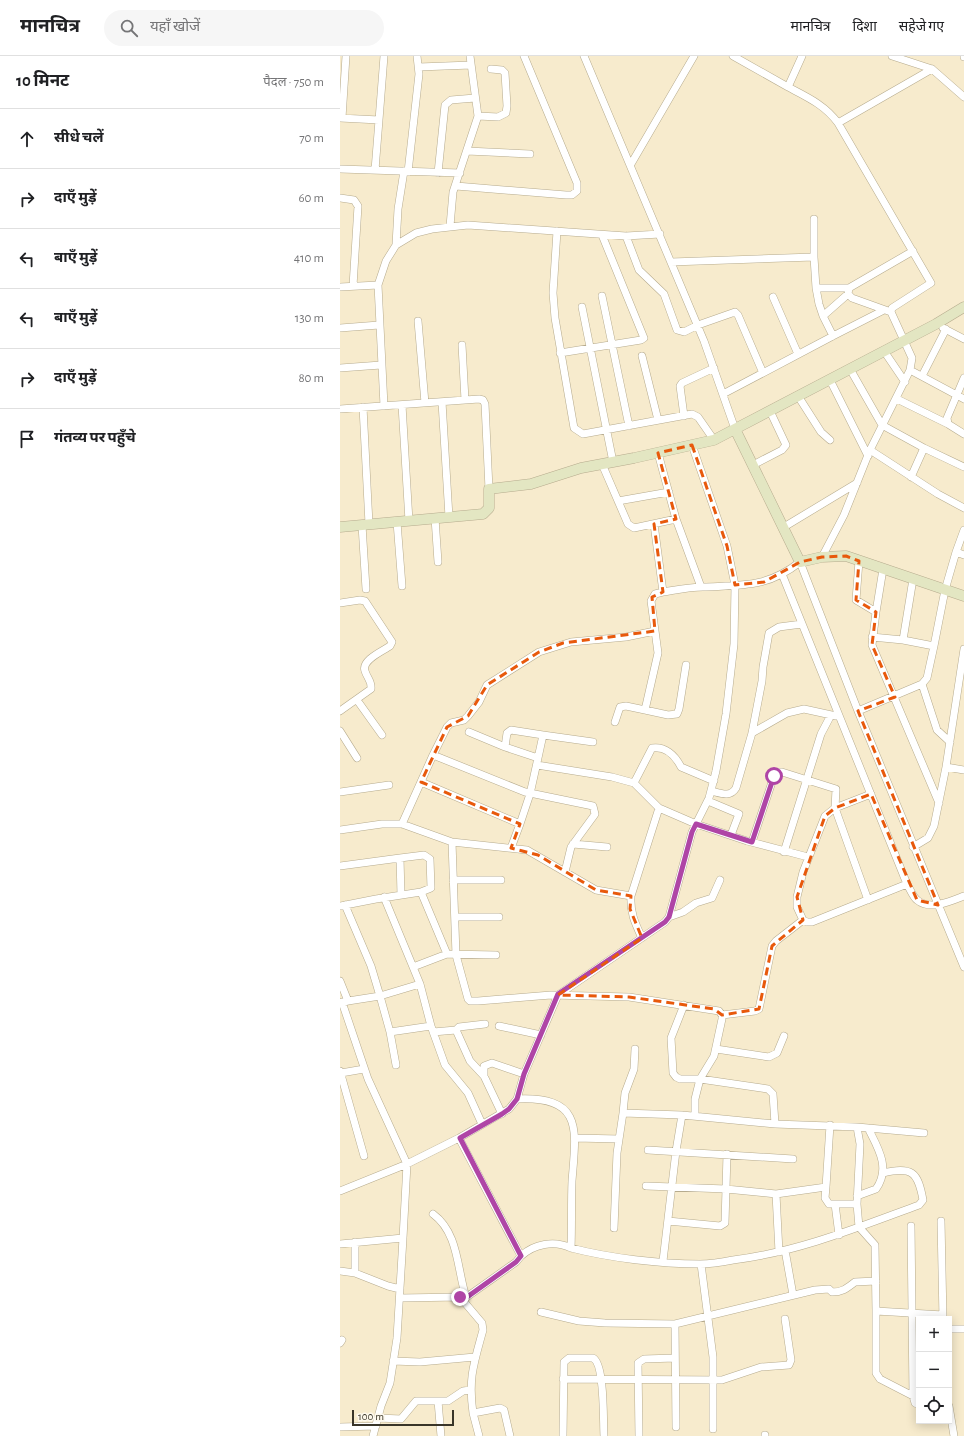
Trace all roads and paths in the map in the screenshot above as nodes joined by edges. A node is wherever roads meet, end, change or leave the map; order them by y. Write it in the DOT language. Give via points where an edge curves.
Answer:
graph roads {
  1 [pos="346,56"];
  2 [pos="384,56"];
  3 [pos="417,56"];
  4 [pos="470,56"];
  5 [pos="524,56"];
  6 [pos="584,56"];
  7 [pos="694,56"];
  8 [pos="733,56"];
  9 [pos="802,56"];
  10 [pos="892,56"];
  11 [pos="471,65"];
  12 [pos="419,67"];
  13 [pos="491,69"];
  14 [pos="932,70"];
  15 [pos="788,87"];
  16 [pos="964,97"];
  17 [pos="475,98"];
  18 [pos="478,116"];
  19 [pos="341,118"];
  20 [pos="379,120"];
  21 [pos="838,123"];
  22 [pos="467,151"];
  23 [pos="530,154"];
  24 [pos="631,164"];
  25 [pos="340,170"];
  26 [pos="375,170"];
  27 [pos="406,172"];
  28 [pos="438,173"];
  29 [pos="460,173"];
  30 [pos="456,186"];
  31 [pos="340,198"];
  32 [pos="814,219"];
  33 [pos="450,226"];
  34 [pos="557,230"];
  35 [pos="602,234"];
  36 [pos="660,234"];
  37 [pos="626,236"];
  38 [pos="396,245"];
  39 [pos="913,251"];
  40 [pos="814,257"];
  41 [pos="672,262"];
  42 [pos="378,285"];
  43 [pos="353,286"];
  44 [pos="340,287"];
  45 [pos="816,288"];
  46 [pos="849,291"];
  47 [pos="602,296"];
  48 [pos="773,297"];
  49 [pos="582,307"];
  50 [pos="964,307"];
  51 [pos="884,310"];
  52 [pos="892,312"];
  53 [pos="823,316"];
  54 [pos="418,321"];
  55 [pos="936,324"];
  56 [pos="379,325"];
  57 [pos="698,325"];
  58 [pos="340,328"];
  59 [pos="946,329"];
  60 [pos="833,336"];
  61 [pos="964,339"];
  62 [pos="904,340"];
  63 [pos="462,345"];
  64 [pos="613,345"];
  65 [pos="591,349"];
  66 [pos="884,351"];
  67 [pos="560,353"];
  68 [pos="798,354"];
  69 [pos="642,356"];
  70 [pos="381,365"];
  71 [pos="340,368"];
  72 [pos="714,368"];
  73 [pos="850,369"];
  74 [pos="910,370"];
  75 [pos="763,373"];
  76 [pos="922,376"];
  77 [pos="964,378"];
  78 [pos="830,380"];
  79 [pos="905,382"];
  80 [pos="723,394"];
  81 [pos="956,395"];
  82 [pos="798,396"];
  83 [pos="897,399"];
  84 [pos="964,399"];
  85 [pos="465,400"];
  86 [pos="442,402"];
  87 [pos="425,403"];
  88 [pos="402,405"];
  89 [pos="384,406"];
  90 [pos="363,407"];
  91 [pos="340,409"];
  92 [pos="770,411"];
  93 [pos="684,416"];
  94 [pos="658,420"];
  95 [pos="948,424"];
  96 [pos="882,425"];
  97 [pos="628,426"];
  98 [pos="606,430"];
  99 [pos="735,430"];
  100 [pos="964,434"];
  101 [pos="714,440"];
  102 [pos="830,440"];
  103 [pos="692,445"];
  104 [pos="924,448"];
  105 [pos="658,453"];
  106 [pos="869,453"];
  107 [pos="613,462"];
  108 [pos="602,464"];
  109 [pos="753,465"];
  110 [pos="964,467"];
  111 [pos="911,477"];
  112 [pos="857,483"];
  113 [pos="489,489"];
  114 [pos="669,492"];
  115 [pos="618,501"];
  116 [pos="964,508"];
  117 [pos="449,517"];
  118 [pos="435,518"];
  119 [pos="676,519"];
  120 [pos="409,521"];
  121 [pos="397,522"];
  122 [pos="366,524"];
  123 [pos="654,524"];
  124 [pos="340,527"];
  125 [pos="784,527"];
  126 [pos="964,530"];
  127 [pos="956,552"];
  128 [pos="964,555"];
  129 [pos="822,557"];
  130 [pos="859,561"];
  131 [pos="438,562"];
  132 [pos="796,565"];
  133 [pos="883,569"];
  134 [pos="784,573"];
  135 [pos="913,579"];
  136 [pos="402,586"];
  137 [pos="735,586"];
  138 [pos="700,587"];
  139 [pos="366,589"];
  140 [pos="945,590"];
  141 [pos="663,592"];
  142 [pos="964,596"];
  143 [pos="340,603"];
  144 [pos="876,612"];
  145 [pos="802,624"];
  146 [pos="655,631"];
  147 [pos="872,637"];
  148 [pos="903,640"];
  149 [pos="934,646"];
  150 [pos="964,649"];
  151 [pos="686,665"];
  152 [pos="922,684"];
  153 [pos="895,697"];
  154 [pos="357,700"];
  155 [pos="645,710"];
  156 [pos="340,711"];
  157 [pos="858,711"];
  158 [pos="832,715"];
  159 [pos="840,717"];
  160 [pos="616,722"];
  161 [pos="340,731"];
  162 [pos="468,732"];
  163 [pos="752,733"];
  164 [pos="382,734"];
  165 [pos="543,735"];
  166 [pos="592,742"];
  167 [pos="950,742"];
  168 [pos="505,747"];
  169 [pos="433,755"];
  170 [pos="357,758"];
  171 [pos="538,762"];
  172 [pos="946,767"];
  173 [pos="964,770"];
  174 [pos="806,780"];
  175 [pos="714,781"];
  176 [pos="421,782"];
  177 [pos="634,783"];
  178 [pos="389,785"];
  179 [pos="711,791"];
  180 [pos="340,792"];
  181 [pos="530,794"];
  182 [pos="871,794"];
  183 [pos="708,801"];
  184 [pos="939,803"];
  185 [pos="659,808"];
  186 [pos="835,808"];
  187 [pos="402,824"];
  188 [pos="520,824"];
  189 [pos="696,824"];
  190 [pos="340,830"];
  191 [pos="731,835"];
  192 [pos="452,842"];
  193 [pos="752,842"];
  194 [pos="573,844"];
  195 [pos="606,847"];
  196 [pos="913,847"];
  197 [pos="511,848"];
  198 [pos="784,852"];
  199 [pos="400,858"];
  200 [pos="808,858"];
  201 [pos="340,866"];
  202 [pos="565,872"];
  203 [pos="453,880"];
  204 [pos="501,880"];
  205 [pos="720,880"];
  206 [pos="907,884"];
  207 [pos="420,892"];
  208 [pos="401,895"];
  209 [pos="631,896"];
  210 [pos="964,896"];
  211 [pos="384,897"];
  212 [pos="868,900"];
  213 [pos="938,905"];
  214 [pos="342,906"];
  215 [pos="455,917"];
  216 [pos="499,917"];
  217 [pos="669,917"];
  218 [pos="803,920"];
  219 [pos="642,938"];
  220 [pos="447,954"];
  221 [pos="456,954"];
  222 [pos="496,955"];
  223 [pos="413,967"];
  224 [pos="964,967"];
  225 [pos="340,981"];
  226 [pos="420,984"];
  227 [pos="558,994"];
  228 [pos="380,996"];
  229 [pos="344,1002"];
  230 [pos="684,1005"];
  231 [pos="722,1015"];
  232 [pos="485,1024"];
  233 [pos="499,1026"];
  234 [pos="432,1029"];
  235 [pos="456,1030"];
  236 [pos="390,1032"];
  237 [pos="542,1035"];
  238 [pos="784,1036"];
  239 [pos="635,1049"];
  240 [pos="716,1049"];
  241 [pos="396,1065"];
  242 [pos="364,1069"];
  243 [pos="340,1072"];
  244 [pos="524,1074"];
  245 [pos="484,1076"];
  246 [pos="700,1079"];
  247 [pos="517,1099"];
  248 [pos="623,1113"];
  249 [pos="502,1114"];
  250 [pos="682,1115"];
  251 [pos="695,1116"];
  252 [pos="482,1124"];
  253 [pos="775,1124"];
  254 [pos="830,1125"];
  255 [pos="857,1127"];
  256 [pos="868,1128"];
  257 [pos="924,1133"];
  258 [pos="460,1138"];
  259 [pos="575,1138"];
  260 [pos="619,1139"];
  261 [pos="648,1150"];
  262 [pos="676,1151"];
  263 [pos="727,1154"];
  264 [pos="364,1156"];
  265 [pos="793,1159"];
  266 [pos="406,1164"];
  267 [pos="884,1173"];
  268 [pos="646,1186"];
  269 [pos="672,1187"];
  270 [pos="826,1188"];
  271 [pos="726,1189"];
  272 [pos="340,1191"];
  273 [pos="776,1194"];
  274 [pos="857,1196"];
  275 [pos="835,1204"];
  276 [pos="857,1204"];
  277 [pos="433,1214"];
  278 [pos="668,1221"];
  279 [pos="941,1221"];
  280 [pos="911,1226"];
  281 [pos="859,1227"];
  282 [pos="614,1228"];
  283 [pos="839,1235"];
  284 [pos="404,1238"];
  285 [pos="354,1242"];
  286 [pos="340,1244"];
  287 [pos="571,1248"];
  288 [pos="782,1251"];
  289 [pos="521,1256"];
  290 [pos="663,1261"];
  291 [pos="701,1264"];
  292 [pos="340,1271"];
  293 [pos="355,1273"];
  294 [pos="876,1281"];
  295 [pos="400,1289"];
  296 [pos="792,1295"];
  297 [pos="400,1298"];
  298 [pos="465,1299"];
  299 [pos="876,1310"];
  300 [pos="541,1312"];
  301 [pos="911,1312"];
  302 [pos="708,1316"];
  303 [pos="937,1316"];
  304 [pos="943,1316"];
  305 [pos="785,1319"];
  306 [pos="675,1324"];
  307 [pos="952,1329"];
  308 [pos="964,1329"];
  309 [pos="476,1357"];
  310 [pos="676,1358"];
  311 [pos="394,1360"];
  312 [pos="564,1379"];
  313 [pos="601,1380"];
  314 [pos="676,1380"];
  315 [pos="712,1380"];
  316 [pos="638,1381"];
  317 [pos="470,1390"];
  318 [pos="913,1396"];
  319 [pos="438,1401"];
  320 [pos="916,1404"];
  321 [pos="473,1414"];
  322 [pos="378,1418"];
  323 [pos="952,1424"];
  324 [pos="376,1426"];
  325 [pos="340,1427"];
  326 [pos="676,1427"];
  327 [pos="713,1429"];
  328 [pos="373,1436"];
  329 [pos="441,1436"];
  330 [pos="478,1436"];
  331 [pos="510,1436"];
  332 [pos="563,1436"];
  333 [pos="604,1436"];
  334 [pos="639,1436"];
  335 [pos="954,1436"];
  1 -- 19 [label="street"];
  2 -- 20 [label="street"];
  3 -- 12 [label="street"];
  4 -- 11 [label="street"];
  5 -- 30 [label="street" via="577,183 578,191 566,195"];
  6 -- 24 [label="street"];
  7 -- 24 [label="street"];
  8 -- 15 [label="street"];
  9 -- 15 [label="street"];
  10 -- 14 [label="street"];
  11 -- 12 [label="street"];
  11 -- 17 [label="street"];
  12 -- 27 [label="street"];
  13 -- 18 [label="street" via="502,70 505,73 506,113 498,117"];
  14 -- 16 [label="street"];
  14 -- 21 [label="street"];
  15 -- 21 [label="street" via="828,110"];
  17 -- 18 [label="street"];
  17 -- 28 [label="street" via="451,100 445,105"];
  18 -- 22 [label="street"];
  19 -- 20 [label="street"];
  20 -- 26 [label="street"];
  21 -- 39 [label="street"];
  22 -- 23 [label="street"];
  22 -- 29 [label="street"];
  24 -- 36 [label="street"];
  25 -- 26 [label="street"];
  26 -- 27 [label="street"];
  27 -- 28 [label="street"];
  27 -- 38 [label="street" via="398,209"];
  28 -- 29 [label="street"];
  29 -- 30 [label="street"];
  30 -- 33 [label="street" via="451,200"];
  31 -- 43 [label="street" via="354,200 358,206"];
  32 -- 40 [label="street"];
  33 -- 34 [label="street"];
  33 -- 38 [label="street" via="416,233"];
  34 -- 35 [label="street"];
  34 -- 67 [label="street" via="554,306"];
  35 -- 37 [label="street"];
  35 -- 64 [label="street" via="644,338"];
  36 -- 37 [label="street"];
  36 -- 41 [label="street"];
  37 -- 57 [label="street" via="639,270 664,294 677,330 684,332"];
  38 -- 42 [label="street" via="386,261"];
  39 -- 46 [label="street"];
  39 -- 52 [label="street" via="931,284 892,308"];
  40 -- 41 [label="street"];
  40 -- 45 [label="street"];
  41 -- 57 [label="street"];
  42 -- 43 [label="street"];
  42 -- 56 [label="street"];
  43 -- 44 [label="street"];
  45 -- 46 [label="street"];
  45 -- 53 [label="street"];
  46 -- 51 [label="street" via="852,298"];
  46 -- 53 [label="street"];
  47 -- 64 [label="street"];
  48 -- 68 [label="street"];
  49 -- 65 [label="street"];
  50 -- 55 [label="street"];
  51 -- 52 [label="street"];
  51 -- 60 [label="street"];
  52 -- 62 [label="street"];
  53 -- 60 [label="street"];
  54 -- 87 [label="street"];
  55 -- 59 [label="street"];
  55 -- 62 [label="street"];
  56 -- 58 [label="street"];
  56 -- 70 [label="street"];
  57 -- 72 [label="street"];
  57 -- 75 [label="street" via="735,312"];
  59 -- 61 [label="street"];
  59 -- 76 [label="street"];
  60 -- 68 [label="street"];
  62 -- 66 [label="street"];
  62 -- 74 [label="street" via="912,358"];
  63 -- 85 [label="street"];
  64 -- 65 [label="street"];
  64 -- 97 [label="street"];
  65 -- 67 [label="street"];
  65 -- 98 [label="street"];
  66 -- 73 [label="street"];
  66 -- 79 [label="street"];
  67 -- 98 [label="street" via="574,428 583,434"];
  68 -- 75 [label="street"];
  69 -- 94 [label="street"];
  70 -- 71 [label="street"];
  70 -- 89 [label="street"];
  72 -- 80 [label="street"];
  72 -- 93 [label="street" via="680,386"];
  73 -- 78 [label="street"];
  73 -- 96 [label="street"];
  74 -- 76 [label="street"];
  74 -- 79 [label="street"];
  75 -- 80 [label="street"];
  76 -- 81 [label="street"];
  77 -- 81 [label="street"];
  78 -- 82 [label="street"];
  78 -- 106 [label="street"];
  79 -- 83 [label="street"];
  80 -- 99 [label="street"];
  81 -- 84 [label="street"];
  81 -- 95 [label="street" via="946,418"];
  82 -- 92 [label="street"];
  82 -- 102 [label="street" via="821,432"];
  83 -- 95 [label="street"];
  83 -- 96 [label="street"];
  85 -- 86 [label="street"];
  85 -- 113 [label="street" via="479,399 485,404"];
  86 -- 87 [label="street"];
  86 -- 117 [label="street"];
  87 -- 88 [label="street"];
  88 -- 89 [label="street"];
  88 -- 120 [label="street"];
  89 -- 90 [label="street"];
  90 -- 91 [label="street"];
  90 -- 122 [label="street"];
  92 -- 99 [label="street"];
  92 -- 109 [label="street" via="786,445 782,450"];
  93 -- 94 [label="street"];
  93 -- 101 [label="street" via="696,415"];
  94 -- 97 [label="street"];
  95 -- 100 [label="street"];
  96 -- 104 [label="street"];
  96 -- 106 [label="street"];
  97 -- 98 [label="street"];
  98 -- 107 [label="street"];
  99 -- 101 [label="street"];
  99 -- 109 [label="street"];
  101 -- 103 [label="street"];
  103 -- 105 [label="street"];
  103 -- 137 [label="street" via="726,546"];
  104 -- 110 [label="street"];
  104 -- 111 [label="street"];
  105 -- 107 [label="street"];
  105 -- 114 [label="street"];
  106 -- 111 [label="street"];
  106 -- 112 [label="street"];
  107 -- 108 [label="street"];
  108 -- 113 [label="street" via="531,484"];
  108 -- 115 [label="street"];
  109 -- 125 [label="street"];
  111 -- 116 [label="street"];
  112 -- 125 [label="street"];
  112 -- 129 [label="street" via="842,521"];
  113 -- 117 [label="street" via="487,512"];
  114 -- 115 [label="street"];
  114 -- 119 [label="street"];
  115 -- 123 [label="street" via="630,526 634,528"];
  117 -- 118 [label="street"];
  118 -- 120 [label="street"];
  118 -- 131 [label="street"];
  119 -- 123 [label="street"];
  119 -- 138 [label="street"];
  120 -- 121 [label="street"];
  121 -- 122 [label="street"];
  121 -- 136 [label="street"];
  122 -- 124 [label="street"];
  122 -- 139 [label="street"];
  123 -- 141 [label="street"];
  125 -- 132 [label="street"];
  126 -- 127 [label="street"];
  127 -- 128 [label="street"];
  127 -- 140 [label="street"];
  129 -- 130 [label="street" via="846,556"];
  129 -- 132 [label="street"];
  130 -- 133 [label="street"];
  130 -- 144 [label="street" via="856,600"];
  132 -- 134 [label="street"];
  132 -- 157 [label="street"];
  133 -- 135 [label="street"];
  133 -- 144 [label="street"];
  134 -- 137 [label="street" via="755,585"];
  134 -- 145 [label="street"];
  135 -- 140 [label="street"];
  135 -- 148 [label="street"];
  137 -- 138 [label="street"];
  137 -- 175 [label="street" via="734,644 726,714"];
  138 -- 141 [label="street"];
  140 -- 142 [label="street"];
  140 -- 149 [label="street"];
  141 -- 146 [label="street" via="652,597"];
  143 -- 154 [label="street" via="365,601 392,642 367,662 364,670 372,684 371,689"];
  144 -- 147 [label="street"];
  145 -- 159 [label="street"];
  145 -- 163 [label="street" via="779,626 769,633"];
  146 -- 155 [label="street" via="658,653"];
  146 -- 169 [label="street" via="626,637 571,642 539,652 487,685 479,702 468,716 447,727"];
  147 -- 148 [label="street"];
  147 -- 153 [label="street" via="872,645"];
  148 -- 149 [label="street"];
  149 -- 152 [label="street" via="927,678"];
  150 -- 167 [label="street"];
  151 -- 155 [label="street" via="677,714 668,715"];
  152 -- 153 [label="street"];
  152 -- 167 [label="street" via="937,730"];
  153 -- 157 [label="street"];
  153 -- 184 [label="street"];
  154 -- 156 [label="street"];
  154 -- 164 [label="street"];
  155 -- 160 [label="street" via="626,706 620,708"];
  157 -- 196 [label="street"];
  158 -- 159 [label="street"];
  158 -- 163 [label="street" via="804,709 787,713"];
  158 -- 174 [label="street" via="824,727"];
  159 -- 182 [label="street"];
  161 -- 170 [label="street"];
  162 -- 168 [label="street"];
  163 -- 179 [label="street" via="734,792 727,795"];
  165 -- 166 [label="street"];
  165 -- 168 [label="street" via="511,730 507,733"];
  165 -- 171 [label="street"];
  167 -- 172 [label="street"];
  168 -- 171 [label="street"];
  169 -- 176 [label="street"];
  169 -- 181 [label="street"];
  171 -- 177 [label="street"];
  171 -- 181 [label="street"];
  172 -- 173 [label="street"];
  172 -- 184 [label="street"];
  174 -- 186 [label="street" via="836,789"];
  174 -- 193 [label="street" via="777,772"];
  174 -- 198 [label="street"];
  175 -- 177 [label="street" via="681,767 672,754 652,748"];
  175 -- 179 [label="street"];
  176 -- 187 [label="street"];
  176 -- 188 [label="street"];
  177 -- 185 [label="street"];
  178 -- 180 [label="street"];
  179 -- 183 [label="street"];
  181 -- 188 [label="street"];
  181 -- 194 [label="street" via="593,806 595,814"];
  182 -- 186 [label="street"];
  182 -- 206 [label="street"];
  183 -- 189 [label="street"];
  183 -- 191 [label="street" via="739,814"];
  184 -- 196 [label="street" via="934,826 928,838"];
  185 -- 189 [label="street"];
  185 -- 209 [label="street"];
  186 -- 200 [label="street" via="826,816"];
  186 -- 212 [label="street"];
  187 -- 190 [label="street"];
  187 -- 192 [label="street"];
  188 -- 197 [label="street"];
  189 -- 191 [label="street"];
  189 -- 217 [label="street"];
  191 -- 193 [label="street"];
  192 -- 197 [label="street"];
  192 -- 203 [label="street"];
  193 -- 198 [label="street"];
  194 -- 195 [label="street"];
  194 -- 202 [label="street"];
  196 -- 213 [label="street"];
  197 -- 202 [label="street" via="527,850"];
  198 -- 200 [label="street"];
  199 -- 201 [label="street"];
  199 -- 207 [label="street" via="424,855 430,859 431,888"];
  199 -- 208 [label="street"];
  200 -- 218 [label="street" via="796,902"];
  202 -- 209 [label="street" via="596,890"];
  203 -- 204 [label="street"];
  203 -- 215 [label="street"];
  205 -- 217 [label="street" via="712,898"];
  206 -- 212 [label="street"];
  206 -- 213 [label="street" via="916,900"];
  207 -- 208 [label="street"];
  207 -- 220 [label="street"];
  208 -- 211 [label="street"];
  209 -- 219 [label="street" via="630,910"];
  210 -- 213 [label="street"];
  211 -- 214 [label="street"];
  211 -- 223 [label="street"];
  212 -- 218 [label="street" via="812,922"];
  213 -- 224 [label="street"];
  214 -- 228 [label="street" via="372,966"];
  215 -- 216 [label="street"];
  215 -- 221 [label="street"];
  217 -- 219 [label="street"];
  218 -- 231 [label="street" via="772,946 760,1009"];
  219 -- 227 [label="street"];
  220 -- 221 [label="street"];
  220 -- 223 [label="street"];
  221 -- 222 [label="street"];
  221 -- 227 [label="street" via="470,1001"];
  223 -- 226 [label="street"];
  225 -- 229 [label="street"];
  226 -- 228 [label="street"];
  226 -- 234 [label="street"];
  227 -- 230 [label="street" via="630,997"];
  227 -- 237 [label="street"];
  228 -- 229 [label="street"];
  228 -- 236 [label="street"];
  229 -- 242 [label="street"];
  230 -- 231 [label="street" via="714,1009"];
  230 -- 246 [label="street" via="671,1038 673,1073 680,1079"];
  231 -- 240 [label="street"];
  232 -- 235 [label="street" via="460,1027"];
  233 -- 237 [label="street"];
  234 -- 235 [label="street"];
  234 -- 236 [label="street"];
  234 -- 252 [label="street" via="445,1065 468,1093"];
  235 -- 245 [label="street" via="470,1061"];
  236 -- 241 [label="street"];
  237 -- 244 [label="street"];
  238 -- 240 [label="street" via="777,1053 769,1057"];
  239 -- 248 [label="street" via="634,1069 625,1093"];
  240 -- 246 [label="street"];
  242 -- 243 [label="street"];
  242 -- 266 [label="street"];
  243 -- 264 [label="street"];
  244 -- 245 [label="street" via="492,1063 484,1066"];
  244 -- 247 [label="street"];
  245 -- 249 [label="street"];
  246 -- 251 [label="street" via="695,1099"];
  246 -- 253 [label="street" via="768,1089 773,1094"];
  247 -- 249 [label="street"];
  247 -- 259 [label="street" via="533,1098 553,1102 570,1114"];
  248 -- 250 [label="street"];
  248 -- 260 [label="street"];
  249 -- 252 [label="street"];
  250 -- 251 [label="street"];
  250 -- 262 [label="street"];
  251 -- 253 [label="street"];
  252 -- 258 [label="street"];
  253 -- 254 [label="street"];
  254 -- 255 [label="street"];
  254 -- 270 [label="street"];
  255 -- 256 [label="street"];
  255 -- 274 [label="street" via="860,1144"];
  256 -- 257 [label="street"];
  256 -- 267 [label="street" via="880,1151"];
  258 -- 266 [label="street"];
  258 -- 289 [label="street"];
  259 -- 260 [label="street"];
  259 -- 287 [label="street"];
  260 -- 282 [label="street"];
  261 -- 262 [label="street"];
  262 -- 263 [label="street"];
  262 -- 269 [label="street"];
  263 -- 265 [label="street"];
  263 -- 271 [label="street"];
  266 -- 272 [label="street"];
  266 -- 284 [label="street"];
  267 -- 274 [label="street" via="876,1189"];
  267 -- 281 [label="street" via="908,1170 920,1183 923,1200 919,1205"];
  268 -- 269 [label="street"];
  269 -- 271 [label="street"];
  269 -- 278 [label="street"];
  270 -- 273 [label="street"];
  270 -- 275 [label="street" via="826,1202"];
  271 -- 273 [label="street"];
  271 -- 278 [label="street" via="724,1225"];
  273 -- 288 [label="street"];
  274 -- 276 [label="street"];
  275 -- 276 [label="street"];
  275 -- 283 [label="street"];
  276 -- 281 [label="street"];
  277 -- 298 [label="street" via="442,1221 457,1253"];
  278 -- 290 [label="street"];
  279 -- 304 [label="street"];
  280 -- 301 [label="street"];
  281 -- 283 [label="street"];
  281 -- 294 [label="street" via="874,1245"];
  283 -- 288 [label="street"];
  284 -- 285 [label="street"];
  284 -- 295 [label="street"];
  285 -- 286 [label="street"];
  285 -- 293 [label="street"];
  287 -- 289 [label="street" via="563,1244 539,1245 530,1248"];
  287 -- 290 [label="street" via="594,1254"];
  288 -- 291 [label="street"];
  288 -- 296 [label="street"];
  289 -- 298 [label="street"];
  290 -- 291 [label="street"];
  291 -- 302 [label="street"];
  292 -- 293 [label="street"];
  293 -- 295 [label="street"];
  294 -- 296 [label="street" via="855,1282 849,1289 837,1292 829,1289"];
  294 -- 299 [label="street"];
  295 -- 297 [label="street"];
  296 -- 302 [label="street"];
  297 -- 298 [label="street" via="449,1296"];
  297 -- 311 [label="street"];
  298 -- 309 [label="street" via="482,1323 483,1330"];
  299 -- 301 [label="street"];
  299 -- 318 [label="street" via="876,1373 880,1378"];
  300 -- 306 [label="street" via="579,1321"];
  301 -- 303 [label="street"];
  301 -- 318 [label="street"];
  302 -- 306 [label="street"];
  302 -- 315 [label="street" via="713,1357"];
  305 -- 315 [label="street" via="791,1360 789,1365 760,1367 728,1379"];
  306 -- 310 [label="street"];
  307 -- 308 [label="street"];
  309 -- 311 [label="street" via="420,1362"];
  309 -- 317 [label="street" via="471,1373"];
  310 -- 314 [label="street"];
  310 -- 316 [label="street" via="640,1360"];
  311 -- 322 [label="street" via="390,1383"];
  312 -- 313 [label="street"];
  312 -- 313 [label="street" via="566,1359 593,1358 598,1365"];
  312 -- 332 [label="street"];
  313 -- 316 [label="street"];
  313 -- 333 [label="street"];
  314 -- 315 [label="street"];
  314 -- 316 [label="street"];
  314 -- 326 [label="street"];
  315 -- 327 [label="street"];
  316 -- 334 [label="street"];
  317 -- 319 [label="street" via="463,1391 448,1401"];
  317 -- 321 [label="street"];
  318 -- 320 [label="street"];
  319 -- 322 [label="street" via="416,1401 401,1419"];
  319 -- 329 [label="street"];
  321 -- 330 [label="street"];
  321 -- 331 [label="street" via="500,1408 504,1410"];
  322 -- 324 [label="street"];
  323 -- 335 [label="street"];
  324 -- 325 [label="street"];
  324 -- 328 [label="street"];
}
